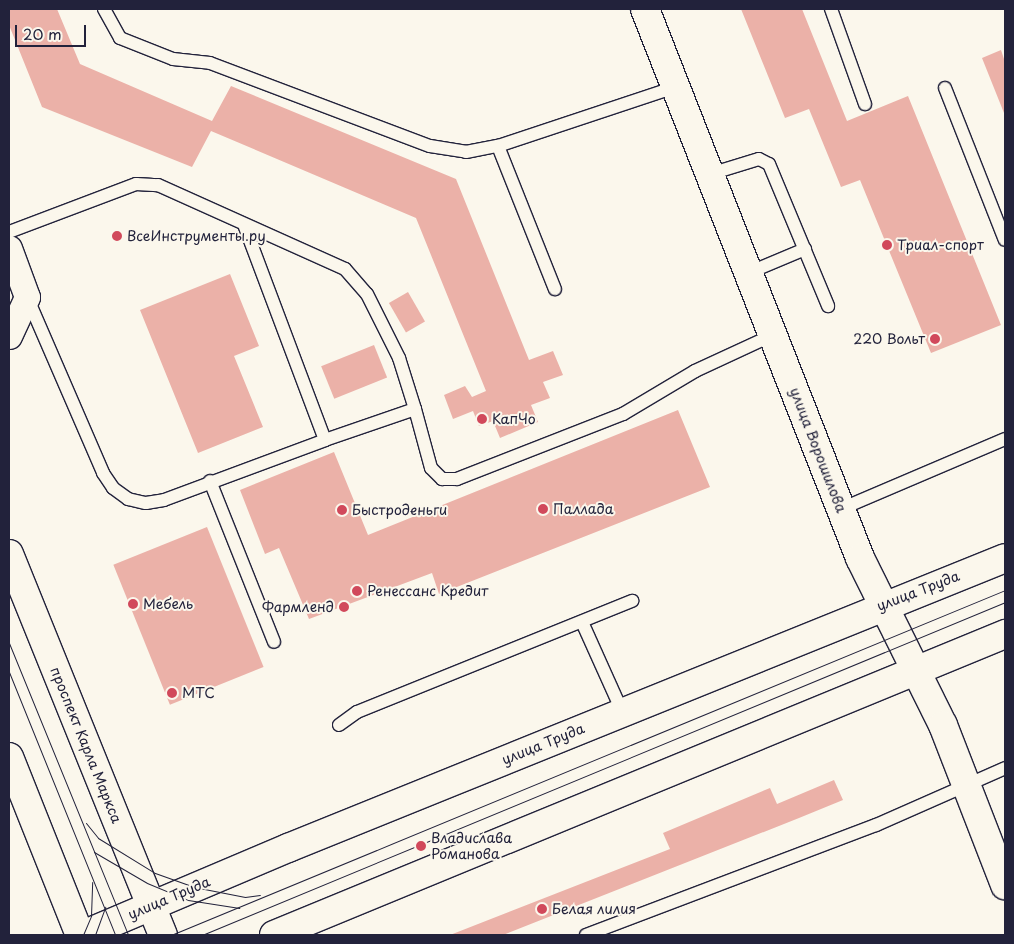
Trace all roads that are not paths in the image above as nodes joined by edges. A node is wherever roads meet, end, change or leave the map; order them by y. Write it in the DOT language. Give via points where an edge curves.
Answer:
graph roads {
  1 [pos="104,9"];
  2 [pos="645,9"];
  3 [pos="831,9"];
  4 [pos="676,87"];
  5 [pos="945,88"];
  6 [pos="865,104"];
  7 [pos="498,146"];
  8 [pos="710,174"];
  9 [pos="245,227"];
  10 [pos="9,232"];
  11 [pos="1005,240"];
  12 [pos="9,248"];
  13 [pos="805,248"];
  14 [pos="748,273"];
  15 [pos="555,290"];
  16 [pos="26,297"];
  17 [pos="828,306"];
  18 [pos="9,336"];
  19 [pos="773,336"];
  20 [pos="415,409"];
  21 [pos="1005,439"];
  22 [pos="325,440"];
  23 [pos="210,481"];
  24 [pos="841,509"];
  25 [pos="9,554"];
  26 [pos="1005,558"];
  27 [pos="632,601"];
  28 [pos="883,605"];
  29 [pos="582,622"];
  30 [pos="1005,634"];
  31 [pos="274,642"];
  32 [pos="916,671"];
  33 [pos="622,711"];
  34 [pos="339,725"];
  35 [pos="9,757"];
  36 [pos="1005,768"];
  37 [pos="967,788"];
  38 [pos="1005,885"];
  39 [pos="151,905"];
  40 [pos="80,935"];
  41 [pos="83,935"];
  42 [pos="164,935"];
  43 [pos="274,935"];
  44 [pos="586,935"];
  1 -- 7 [label="lane" via="120,38 173,59 210,63 430,146 466,152"];
  2 -- 4 [label="main road, улица Ворошилова"];
  3 -- 6 [label="lane"];
  4 -- 7 [label="lane"];
  4 -- 8 [label="main road, улица Ворошилова"];
  5 -- 11 [label="lane"];
  7 -- 15 [label="lane"];
  8 -- 13 [label="lane" via="759,159 769,164"];
  8 -- 14 [label="main road, улица Ворошилова"];
  9 -- 10 [label="lane" via="158,185 143,183"];
  9 -- 20 [label="lane" via="330,261 357,281 399,358"];
  9 -- 22 [label="lane"];
  12 -- 16 [label="street"];
  13 -- 14 [label="lane"];
  13 -- 17 [label="lane"];
  14 -- 19 [label="main road, улица Ворошилова"];
  16 -- 18 [label="street"];
  16 -- 23 [label="lane" via="113,488 128,499 146,503 164,500"];
  19 -- 20 [label="lane" via="695,371 623,414 457,479 442,479 431,468"];
  19 -- 24 [label="main road, улица Ворошилова"];
  20 -- 22 [label="lane"];
  21 -- 24 [label="lane"];
  22 -- 23 [label="lane"];
  23 -- 31 [label="lane"];
  24 -- 28 [label="main road, улица Ворошилова"];
  25 -- 39 [label="main road, проспект Карла Маркса"];
  26 -- 28 [label="main road, улица Труда"];
  27 -- 29 [label="lane"];
  28 -- 32 [label="main road, улица Ворошилова"];
  28 -- 33 [label="main road, улица Труда"];
  29 -- 33 [label="lane"];
  29 -- 34 [label="lane" via="357,712"];
  30 -- 32 [label="main road"];
  32 -- 37 [label="main road, улица Ворошилова" via="943,725"];
  32 -- 43 [label="main road"];
  33 -- 39 [label="main road, улица Труда"];
  35 -- 40 [label="main road"];
  36 -- 37 [label="lane"];
  37 -- 38 [label="main road, улица Ворошилова"];
  37 -- 44 [label="lane"];
  39 -- 41 [label="main road, улица Труда"];
  39 -- 42 [label="main road, проспект Карла Маркса"];
}
